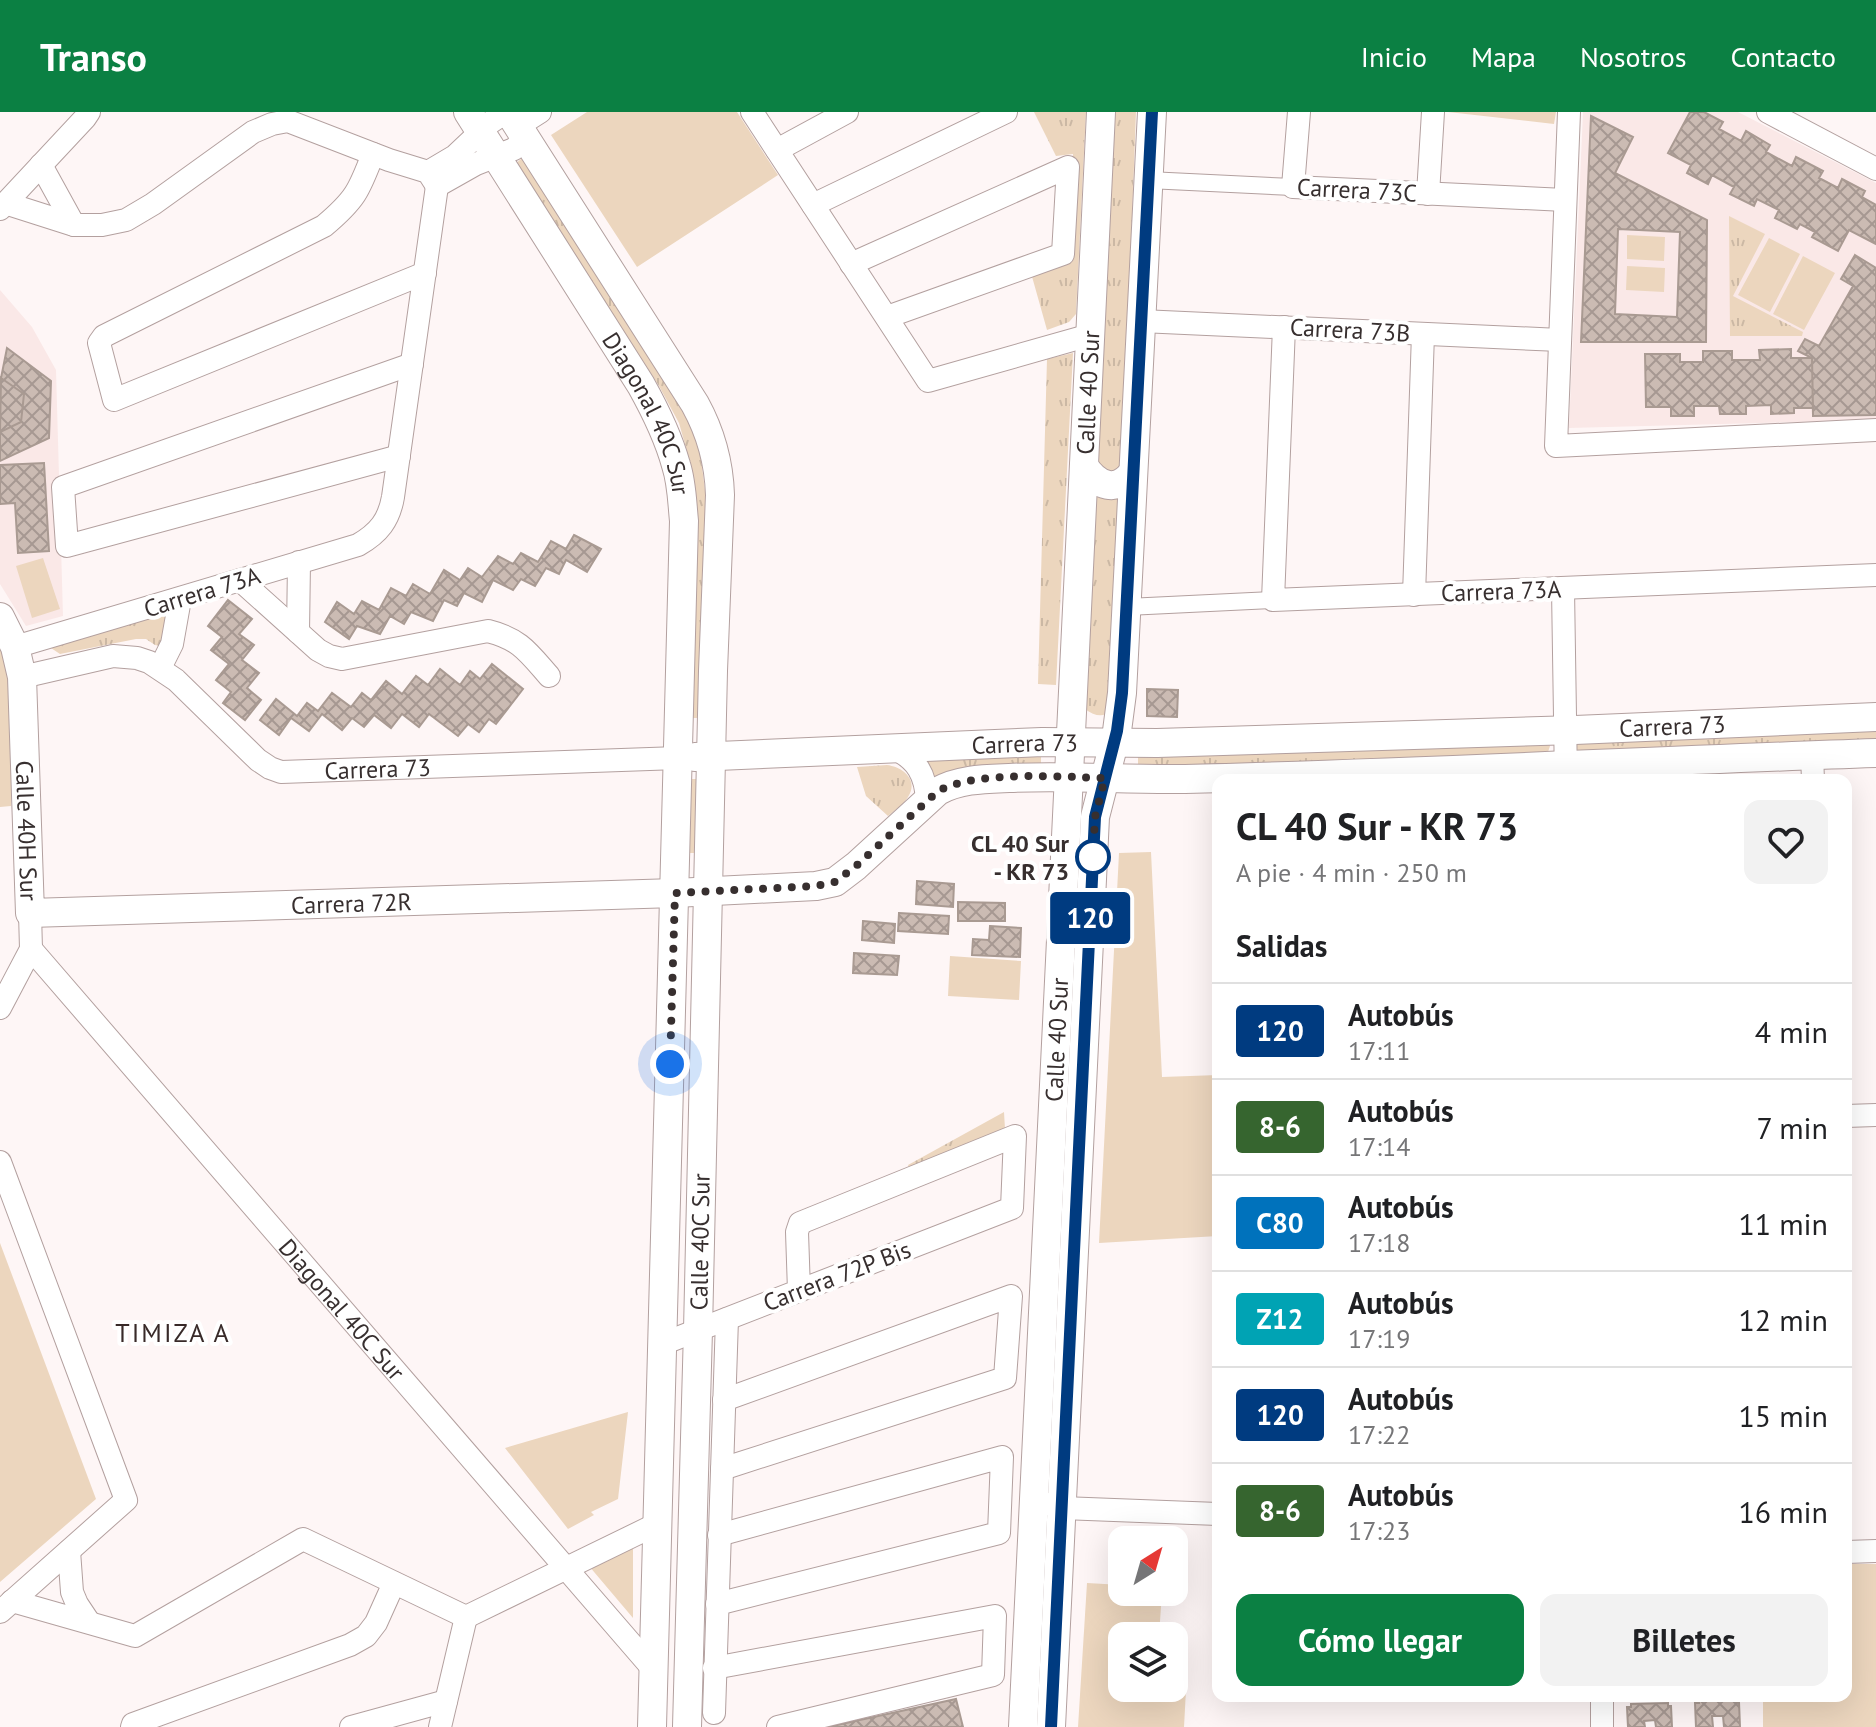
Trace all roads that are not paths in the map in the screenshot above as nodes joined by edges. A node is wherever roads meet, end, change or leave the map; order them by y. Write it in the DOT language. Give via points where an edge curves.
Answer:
graph roads {
  1 [pos="89,112"];
  2 [pos="752,112"];
  3 [pos="847,112"];
  4 [pos="1006,112"];
  5 [pos="1101,112"];
  6 [pos="1152,112"];
  7 [pos="1299,112"];
  8 [pos="1433,112"];
  9 [pos="1569,112"];
  10 [pos="1768,112"];
  11 [pos="521,120"];
  12 [pos="474,122"];
  13 [pos="777,150"];
  14 [pos="373,154"];
  15 [pos="496,156"];
  16 [pos="41,165"];
  17 [pos="1876,169"];
  18 [pos="432,179"];
  19 [pos="1148,180"];
  20 [pos="1293,187"];
  21 [pos="1428,194"];
  22 [pos="1565,200"];
  23 [pos="813,205"];
  24 [pos="3,206"];
  25 [pos="74,225"];
  26 [pos="851,264"];
  27 [pos="425,273"];
  28 [pos="887,317"];
  29 [pos="1141,321"];
  30 [pos="1284,327"];
  31 [pos="1423,334"];
  32 [pos="1090,335"];
  33 [pos="1560,340"];
  34 [pos="412,364"];
  35 [pos="1876,430"];
  36 [pos="399,456"];
  37 [pos="1084,466"];
  38 [pos="1133,472"];
  39 [pos="299,562"];
  40 [pos="1876,575"];
  41 [pos="240,580"];
  42 [pos="1563,589"];
  43 [pos="1414,595"];
  44 [pos="180,599"];
  45 [pos="1273,600"];
  46 [pos="1127,607"];
  47 [pos="0,617"];
  48 [pos="298,632"];
  49 [pos="15,647"];
  50 [pos="160,668"];
  51 [pos="549,676"];
  52 [pos="22,677"];
  53 [pos="1876,717"];
  54 [pos="1564,730"];
  55 [pos="1071,742"];
  56 [pos="1114,742"];
  57 [pos="893,748"];
  58 [pos="1876,753"];
  59 [pos="712,756"];
  60 [pos="678,758"];
  61 [pos="1813,768"];
  62 [pos="1565,773"];
  63 [pos="1452,774"];
  64 [pos="1070,777"];
  65 [pos="1105,778"];
  66 [pos="1212,778"];
  67 [pos="927,801"];
  68 [pos="708,892"];
  69 [pos="675,893"];
  70 [pos="30,913"];
  71 [pos="31,949"];
  72 [pos="0,1008"];
  73 [pos="1876,1115"];
  74 [pos="1852,1116"];
  75 [pos="0,1162"];
  76 [pos="799,1291"];
  77 [pos="727,1319"];
  78 [pos="698,1330"];
  79 [pos="662,1344"];
  80 [pos="724,1400"];
  81 [pos="722,1469"];
  82 [pos="1062,1508"];
  83 [pos="1034,1510"];
  84 [pos="1212,1514"];
  85 [pos="657,1524"];
  86 [pos="719,1535"];
  87 [pos="69,1551"];
  88 [pos="1876,1551"];
  89 [pos="1852,1552"];
  90 [pos="566,1569"];
  91 [pos="394,1583"];
  92 [pos="717,1604"];
  93 [pos="6,1607"];
  94 [pos="466,1617"];
  95 [pos="89,1622"];
  96 [pos="714,1668"];
  97 [pos="653,1669"];
  98 [pos="688,1683"];
  99 [pos="446,1701"];
  100 [pos="1602,1702"];
  101 [pos="720,1720"];
  102 [pos="132,1725"];
  103 [pos="351,1727"];
  104 [pos="440,1727"];
  105 [pos="652,1727"];
  106 [pos="687,1727"];
  107 [pos="778,1727"];
  108 [pos="1023,1727"];
  109 [pos="1051,1727"];
  110 [pos="1602,1727"];
  1 -- 16 [label="street"];
  2 -- 13 [label="street"];
  3 -- 13 [label="street"];
  4 -- 23 [label="street"];
  5 -- 32 [label="street, Calle 40 Sur"];
  6 -- 19 [label="street, Calle 40 Sur"];
  7 -- 20 [label="street"];
  8 -- 21 [label="street"];
  9 -- 22 [label="street"];
  10 -- 17 [label="street"];
  11 -- 12 [label="street"];
  11 -- 15 [label="street" via="514,149"];
  11 -- 59 [label="street, Diagonal 40C Sur" via="695,404 713,447 720,495"];
  12 -- 15 [label="street, Diagonal 40C Sur"];
  12 -- 18 [label="street" via="455,156"];
  13 -- 23 [label="street"];
  14 -- 18 [label="street"];
  14 -- 25 [label="street" via="288,121 272,124 126,220"];
  14 -- 27 [label="street" via="359,190 324,226 104,336 99,343 114,400"];
  15 -- 18 [label="street"];
  15 -- 60 [label="street, Diagonal 40C Sur" via="641,385 677,466 684,521"];
  16 -- 24 [label="street"];
  16 -- 25 [label="street"];
  18 -- 27 [label="street"];
  19 -- 20 [label="street, Carrera 73C"];
  19 -- 29 [label="street, Calle 40 Sur"];
  20 -- 21 [label="street, Carrera 73C"];
  21 -- 22 [label="street, Carrera 73C"];
  22 -- 33 [label="street"];
  23 -- 26 [label="street"];
  24 -- 25 [label="street"];
  26 -- 28 [label="street"];
  26 -- 28 [label="street" via="1068,167 1063,254"];
  27 -- 34 [label="street"];
  28 -- 32 [label="street" via="928,381"];
  29 -- 30 [label="street, Carrera 73B"];
  29 -- 38 [label="street, Calle 40 Sur"];
  30 -- 31 [label="street, Carrera 73B"];
  30 -- 45 [label="street"];
  31 -- 33 [label="street, Carrera 73B"];
  31 -- 43 [label="street"];
  32 -- 37 [label="street, Calle 40 Sur"];
  33 -- 35 [label="street" via="1556,446"];
  34 -- 36 [label="street"];
  34 -- 36 [label="street" via="63,487 67,546"];
  36 -- 39 [label="street, Carrera 73A" via="384,525 358,545"];
  37 -- 38 [label="street" via="1108,485 1123,483"];
  37 -- 55 [label="street, Calle 40 Sur"];
  38 -- 46 [label="street, Calle 40 Sur"];
  39 -- 41 [label="street, Carrera 73A"];
  39 -- 48 [label="street"];
  40 -- 42 [label="street, Carrera 73A"];
  41 -- 44 [label="street, Carrera 73A"];
  41 -- 48 [label="street"];
  42 -- 43 [label="street, Carrera 73A"];
  42 -- 54 [label="street"];
  43 -- 45 [label="street, Carrera 73A"];
  44 -- 49 [label="street, Carrera 73A"];
  44 -- 50 [label="street" via="172,644"];
  45 -- 46 [label="street, Carrera 73A"];
  46 -- 56 [label="street, Calle 40 Sur"];
  47 -- 49 [label="street, Calle 40H Sur"];
  48 -- 51 [label="street" via="318,650 342,659 488,631 522,646"];
  49 -- 52 [label="street, Calle 40H Sur"];
  50 -- 52 [label="street" via="113,656"];
  50 -- 60 [label="street, Carrera 73" via="258,760 281,772"];
  52 -- 70 [label="street, Calle 40H Sur"];
  53 -- 54 [label="street, Carrera 73"];
  54 -- 56 [label="street, Carrera 73"];
  54 -- 62 [label="street"];
  55 -- 56 [label="street, Carrera 73"];
  55 -- 57 [label="street, Carrera 73"];
  55 -- 64 [label="street, Calle 40 Sur"];
  56 -- 65 [label="street, Calle 40 Sur"];
  57 -- 59 [label="street, Carrera 73"];
  57 -- 67 [label="street" via="921,771"];
  58 -- 61 [label="street, Carrera 73"];
  59 -- 60 [label="street, Carrera 73"];
  59 -- 68 [label="street, Calle 40C Sur"];
  60 -- 69 [label="street, Calle 40C Sur"];
  61 -- 62 [label="street, Carrera 73"];
  62 -- 63 [label="street, Carrera 73"];
  64 -- 65 [label="street, Carrera 73"];
  64 -- 67 [label="street, Carrera 73" via="963,782"];
  64 -- 83 [label="street, Calle 40 Sur"];
  65 -- 66 [label="street, Carrera 73"];
  65 -- 82 [label="street, Calle 40 Sur" via="1095,817"];
  67 -- 68 [label="street, Carrera 73" via="835,882"];
  68 -- 69 [label="street, Carrera 73"];
  68 -- 78 [label="street, Calle 40C Sur"];
  69 -- 70 [label="street, Carrera 72R"];
  69 -- 79 [label="street, Calle 40C Sur"];
  70 -- 71 [label="street, Calle 40H Sur"];
  71 -- 72 [label="street, Calle 40H Sur"];
  71 -- 90 [label="street, Diagonal 40C Sur"];
  73 -- 74 [label="street"];
  75 -- 87 [label="street" via="126,1500"];
  76 -- 76 [label="street, Carrera 72P Bis" via="1012,1208 1015,1136 800,1223"];
  76 -- 77 [label="street, Carrera 72P Bis"];
  77 -- 78 [label="street, Carrera 72P Bis"];
  77 -- 80 [label="street, Calle 40C Sur"];
  78 -- 79 [label="street, Carrera 72P Bis"];
  78 -- 98 [label="street, Calle 40C Sur"];
  79 -- 85 [label="street, Calle 40C Sur"];
  80 -- 81 [label="street, Calle 40C Sur"];
  80 -- 81 [label="street" via="1011,1296 1005,1378"];
  81 -- 86 [label="street, Calle 40C Sur"];
  82 -- 83 [label="street"];
  82 -- 84 [label="street"];
  82 -- 109 [label="street, Calle 40 Sur"];
  83 -- 108 [label="street, Calle 40 Sur"];
  85 -- 90 [label="street"];
  85 -- 97 [label="street, Calle 40C Sur"];
  86 -- 92 [label="street, Calle 40C Sur"];
  86 -- 92 [label="street" via="1002,1457 999,1533"];
  87 -- 93 [label="street"];
  87 -- 95 [label="street" via="72,1592"];
  88 -- 89 [label="street"];
  90 -- 94 [label="street"];
  90 -- 97 [label="street, Diagonal 40C Sur"];
  91 -- 94 [label="street"];
  91 -- 95 [label="street" via="303,1539 135,1636"];
  91 -- 102 [label="street" via="376,1623 350,1645"];
  92 -- 96 [label="street, Calle 40C Sur"];
  93 -- 95 [label="street"];
  94 -- 99 [label="street"];
  96 -- 101 [label="street, Calle 40C Sur"];
  96 -- 107 [label="street" via="995,1616 993,1675"];
  97 -- 105 [label="street, Calle 40C Sur"];
  98 -- 101 [label="street"];
  98 -- 106 [label="street, Calle 40C Sur"];
  99 -- 103 [label="street"];
  99 -- 104 [label="street"];
  100 -- 110 [label="street"];
}
